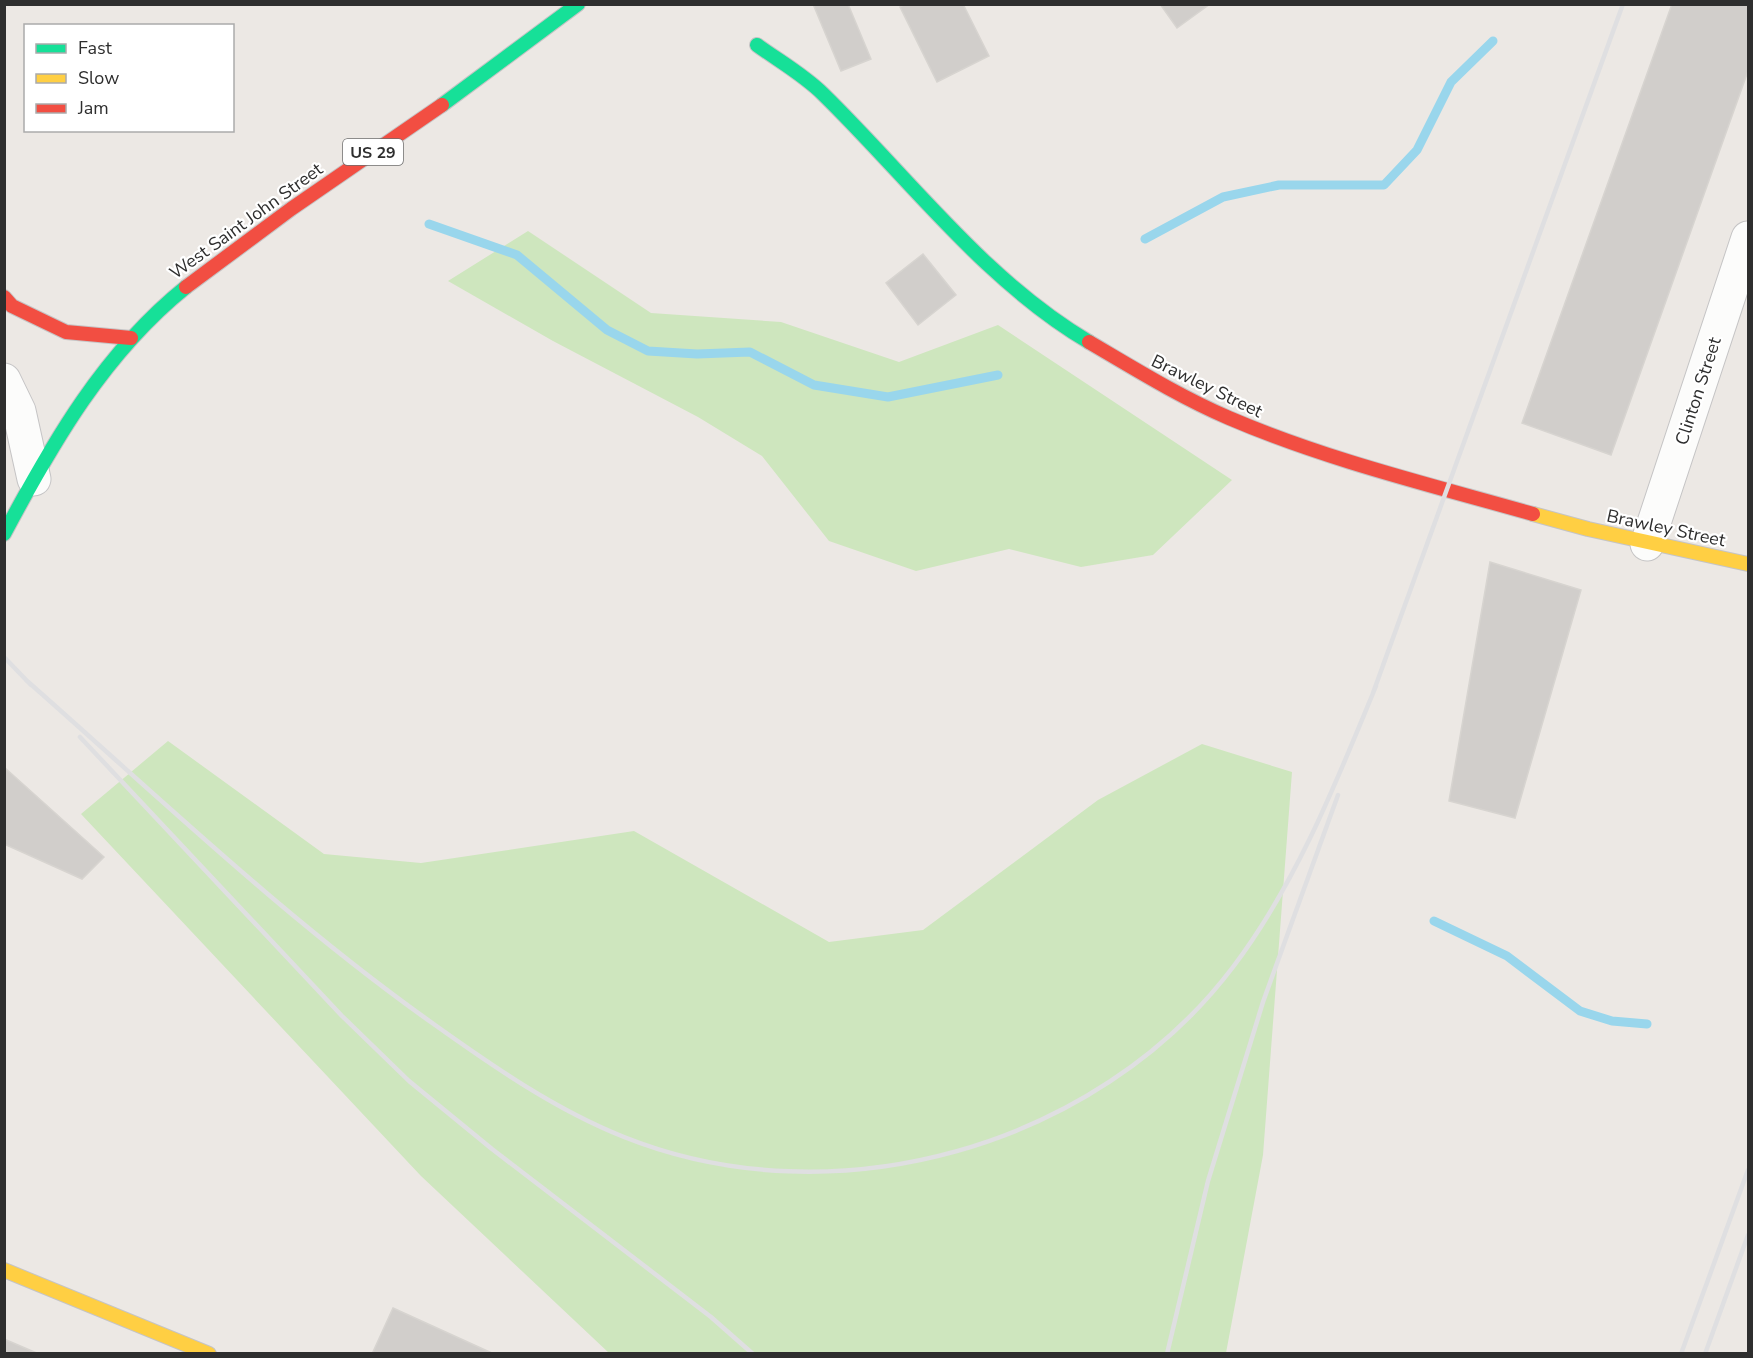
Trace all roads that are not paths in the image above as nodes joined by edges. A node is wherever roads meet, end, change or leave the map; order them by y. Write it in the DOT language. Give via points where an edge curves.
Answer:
graph roads {
  1 [pos="578,4"];
  2 [pos="757,45"];
  3 [pos="1749,238"];
  4 [pos="4,297"];
  5 [pos="131,338"];
  6 [pos="4,380"];
  7 [pos="33,479"];
  8 [pos="4,534"];
  9 [pos="1647,544"];
  10 [pos="1749,564"];
  11 [pos="4,1270"];
  12 [pos="209,1353"];
  1 -- 5 [label="street, West Saint John Street / US 29" via="519,53 299,202 168,300"];
  2 -- 9 [label="street, Brawley Street" via="821,92 1003,277 1059,324 1132,370 1180,396 1281,440"];
  3 -- 9 [label="street, Clinton Street"];
  4 -- 5 [label="street" via="12,306 66,332"];
  5 -- 7 [label="street, West Saint John Street / US 29" via="81,402"];
  6 -- 7 [label="street" via="19,411"];
  7 -- 8 [label="street, West Saint John Street / US 29"];
  9 -- 10 [label="street, Brawley Street"];
  11 -- 12 [label="street"];
}
